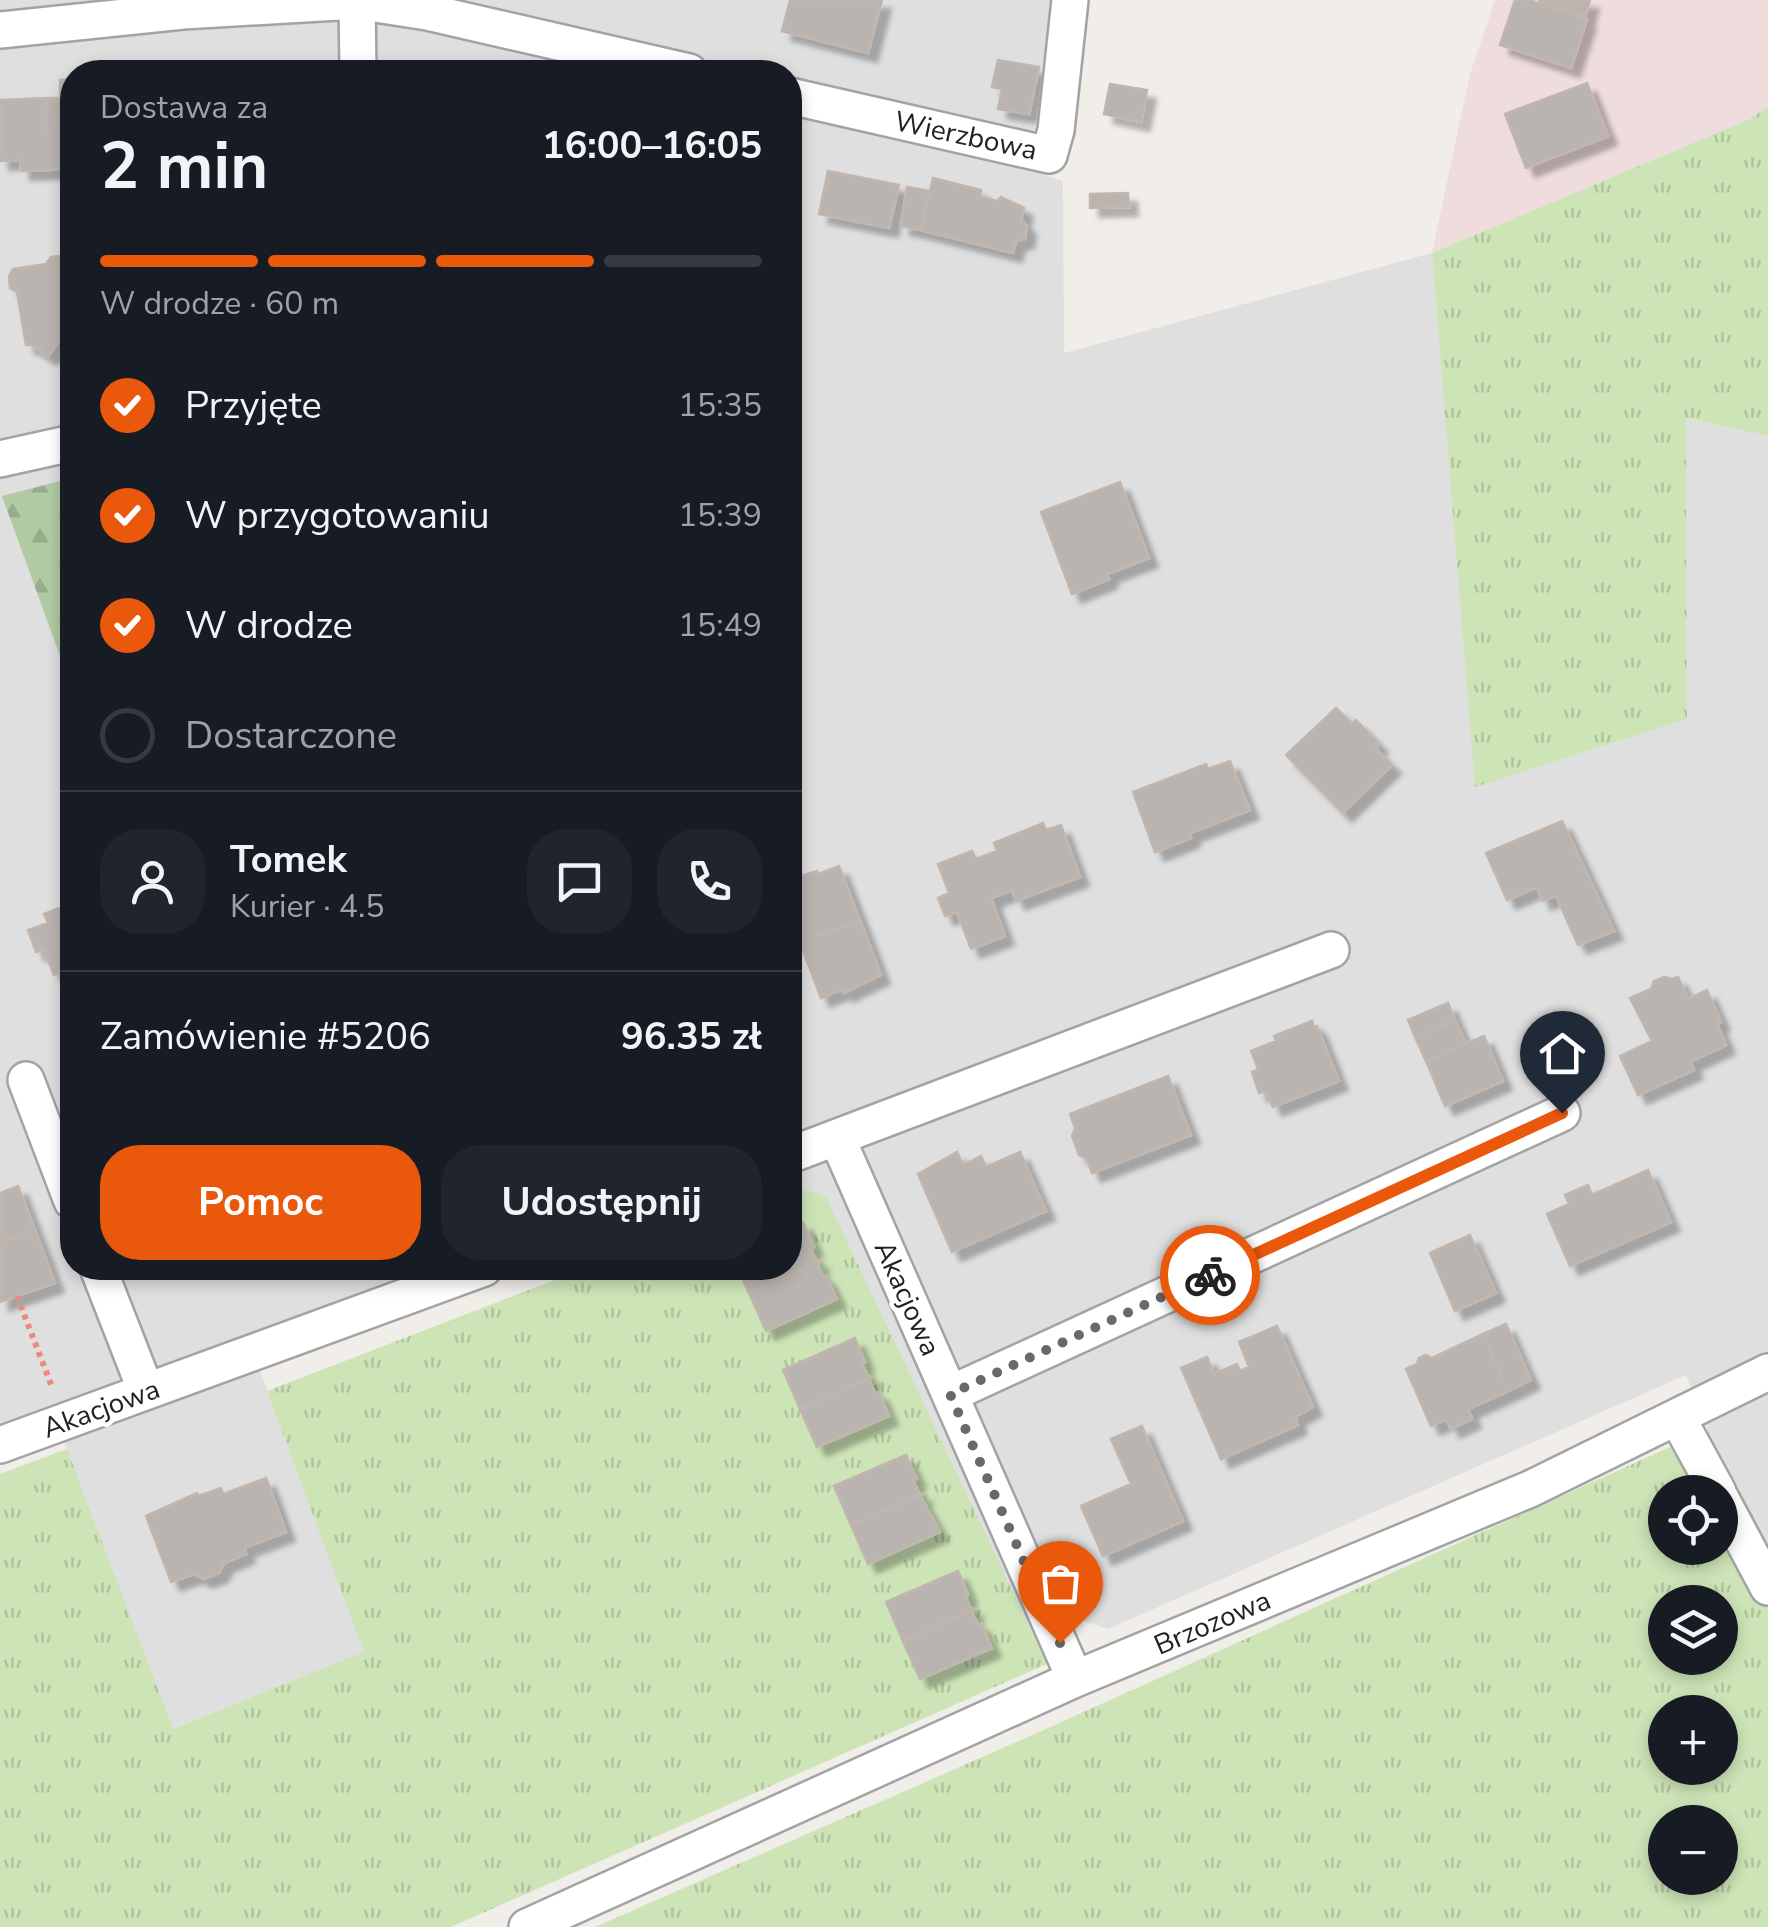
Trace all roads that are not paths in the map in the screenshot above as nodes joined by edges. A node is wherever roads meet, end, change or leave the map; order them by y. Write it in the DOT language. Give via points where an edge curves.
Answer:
graph roads {
  1 [pos="1070,0"];
  2 [pos="356,1"];
  3 [pos="0,30"];
  4 [pos="358,60"];
  5 [pos="637,60"];
  6 [pos="802,99"];
  7 [pos="60,445"];
  8 [pos="0,459"];
  9 [pos="1331,950"];
  10 [pos="26,1080"];
  11 [pos="1562,1113"];
  12 [pos="837,1138"];
  13 [pos="802,1151"];
  14 [pos="60,1169"];
  15 [pos="103,1280"];
  16 [pos="451,1280"];
  17 [pos="1768,1372"];
  18 [pos="146,1391"];
  19 [pos="950,1394"];
  20 [pos="1678,1416"];
  21 [pos="0,1445"];
  22 [pos="1709,1475"];
  23 [pos="1738,1530"];
  24 [pos="1768,1587"];
  25 [pos="1075,1679"];
  26 [pos="528,1927"];
  1 -- 6 [label="street, Wierzbowa" via="1048,155"];
  2 -- 3 [label="street"];
  2 -- 4 [label="street"];
  2 -- 5 [label="street"];
  7 -- 8 [label="street"];
  9 -- 12 [label="street"];
  10 -- 14 [label="street"];
  11 -- 19 [label="street"];
  12 -- 13 [label="street"];
  12 -- 19 [label="street, Akacjowa"];
  15 -- 18 [label="street"];
  16 -- 18 [label="street, Akacjowa"];
  17 -- 20 [label="street, Brzozowa"];
  18 -- 21 [label="street, Akacjowa"];
  19 -- 25 [label="street, Akacjowa"];
  20 -- 22 [label="street"];
  20 -- 25 [label="street, Brzozowa" via="1530,1489"];
  23 -- 24 [label="street"];
  25 -- 26 [label="street, Brzozowa"];
}
